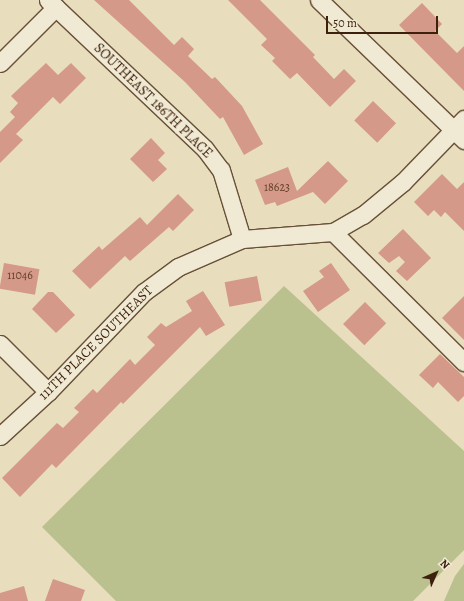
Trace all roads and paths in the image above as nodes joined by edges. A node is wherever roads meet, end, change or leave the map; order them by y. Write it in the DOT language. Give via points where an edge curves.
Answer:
graph roads {
  1 [pos="319,0"];
  2 [pos="52,4"];
  3 [pos="0,63"];
  4 [pos="461,130"];
  5 [pos="333,232"];
  6 [pos="242,239"];
  7 [pos="0,344"];
  8 [pos="464,362"];
  9 [pos="48,392"];
  10 [pos="0,436"];
  1 -- 4 [label="street"];
  2 -- 3 [label="street"];
  2 -- 6 [label="street, SOUTHEAST 186TH PLACE" via="205,149 221,170"];
  4 -- 5 [label="street" via="363,215"];
  5 -- 6 [label="street, 111TH PLACE SOUTHEAST"];
  5 -- 8 [label="street"];
  6 -- 9 [label="street, 111TH PLACE SOUTHEAST" via="178,268 144,292"];
  7 -- 9 [label="street"];
  9 -- 10 [label="street, 111TH PLACE SOUTHEAST"];
}
